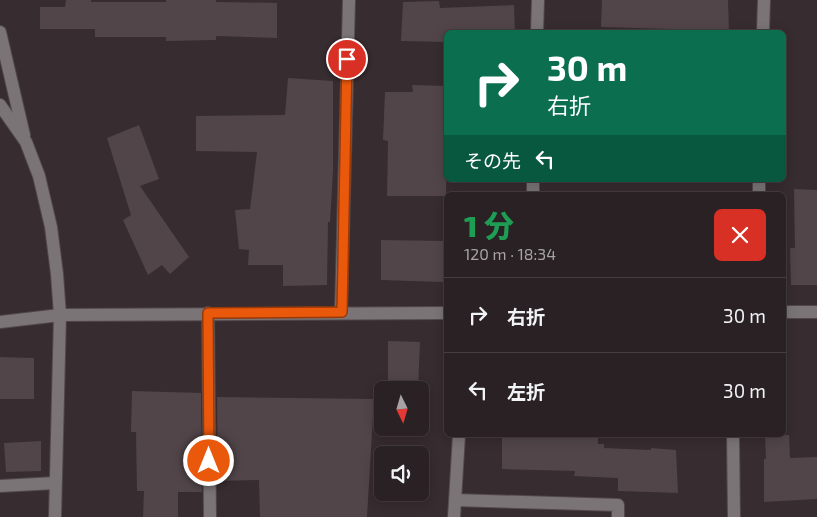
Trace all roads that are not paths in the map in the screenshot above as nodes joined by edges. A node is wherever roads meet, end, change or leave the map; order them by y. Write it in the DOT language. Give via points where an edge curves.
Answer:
graph roads {
  1 [pos="349,0"];
  2 [pos="538,0"];
  3 [pos="764,0"];
  4 [pos="537,30"];
  5 [pos="763,30"];
  6 [pos="0,32"];
  7 [pos="0,104"];
  8 [pos="26,142"];
  9 [pos="342,312"];
  10 [pos="444,312"];
  11 [pos="786,312"];
  12 [pos="817,312"];
  13 [pos="208,313"];
  14 [pos="60,314"];
  15 [pos="0,322"];
  16 [pos="459,437"];
  17 [pos="733,437"];
  18 [pos="55,484"];
  19 [pos="0,486"];
  20 [pos="455,500"];
  21 [pos="55,517"];
  22 [pos="210,517"];
  23 [pos="454,517"];
  24 [pos="618,517"];
  25 [pos="734,517"];
  1 -- 9 [label="street"];
  2 -- 4 [label="street"];
  3 -- 5 [label="street"];
  6 -- 8 [label="street"];
  7 -- 8 [label="street"];
  8 -- 14 [label="street" via="39,176 51,227"];
  9 -- 10 [label="street"];
  9 -- 13 [label="street"];
  11 -- 12 [label="street"];
  13 -- 14 [label="street"];
  13 -- 22 [label="street"];
  14 -- 15 [label="street"];
  14 -- 18 [label="street"];
  16 -- 20 [label="street"];
  17 -- 25 [label="street"];
  18 -- 19 [label="street"];
  18 -- 21 [label="street"];
  20 -- 23 [label="street"];
  20 -- 24 [label="street" via="618,505"];
}
